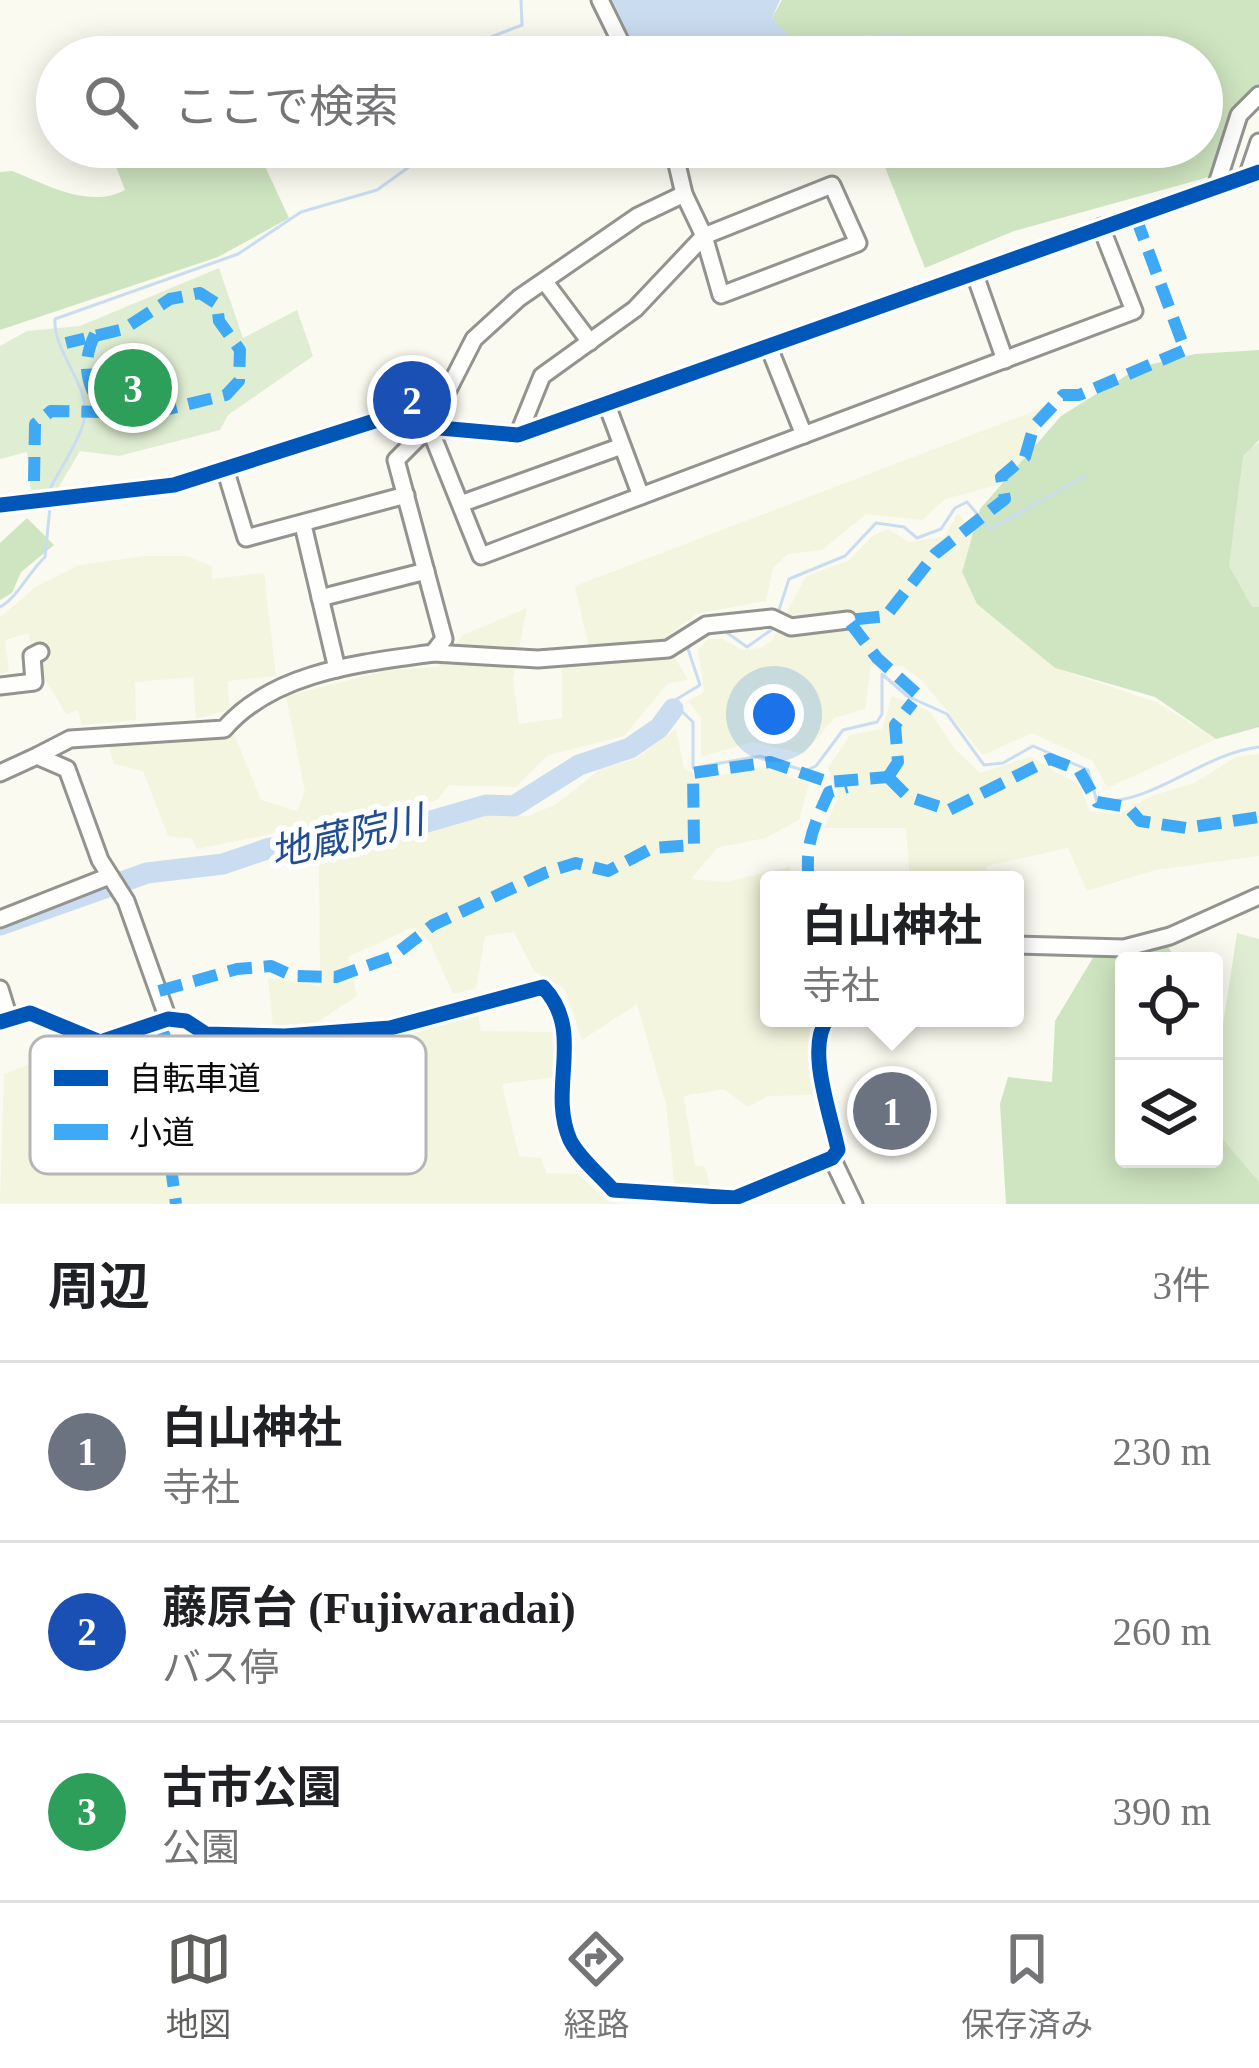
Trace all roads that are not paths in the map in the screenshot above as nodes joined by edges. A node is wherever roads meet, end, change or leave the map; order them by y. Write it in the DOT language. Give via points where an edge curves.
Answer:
graph roads {
  1 [pos="599,0"];
  2 [pos="617,36"];
  3 [pos="1259,94"];
  4 [pos="1259,142"];
  5 [pos="1223,165"];
  6 [pos="678,168"];
  7 [pos="1222,168"];
  8 [pos="1253,174"];
  9 [pos="1216,187"];
  10 [pos="684,194"];
  11 [pos="1101,226"];
  12 [pos="704,236"];
  13 [pos="975,274"];
  14 [pos="544,282"];
  15 [pos="590,342"];
  16 [pos="770,350"];
  17 [pos="1005,360"];
  18 [pos="608,406"];
  19 [pos="429,427"];
  20 [pos="518,435"];
  21 [pos="804,435"];
  22 [pos="622,446"];
  23 [pos="226,472"];
  24 [pos="406,495"];
  25 [pos="641,496"];
  26 [pos="463,503"];
  27 [pos="0,505"];
  28 [pos="303,525"];
  29 [pos="426,571"];
  30 [pos="320,598"];
  31 [pos="848,620"];
  32 [pos="40,652"];
  33 [pos="433,653"];
  34 [pos="337,669"];
  35 [pos="0,686"];
  36 [pos="37,756"];
  37 [pos="0,773"];
  38 [pos="111,882"];
  39 [pos="1259,896"];
  40 [pos="0,920"];
  41 [pos="1024,945"];
  42 [pos="0,989"];
  43 [pos="4,1018"];
  44 [pos="168,1019"];
  45 [pos="821,1027"];
  46 [pos="86,1036"];
  47 [pos="118,1036"];
  48 [pos="832,1158"];
  49 [pos="736,1201"];
  50 [pos="854,1204"];
  1 -- 2 [label="street"];
  3 -- 5 [label="street" via="1239,115"];
  4 -- 8 [label="street"];
  6 -- 10 [label="street"];
  7 -- 9 [label="street"];
  8 -- 9 [label="street"];
  9 -- 11 [label="street"];
  10 -- 12 [label="street"];
  10 -- 14 [label="street"];
  11 -- 13 [label="street"];
  11 -- 17 [label="street" via="1134,311"];
  12 -- 12 [label="street" via="721,296 858,243 832,185"];
  12 -- 15 [label="street" via="635,309"];
  13 -- 16 [label="street"];
  13 -- 17 [label="street"];
  14 -- 15 [label="street"];
  14 -- 19 [label="street" via="474,339"];
  15 -- 20 [label="street" via="542,376"];
  16 -- 18 [label="street"];
  16 -- 21 [label="street"];
  17 -- 21 [label="street"];
  18 -- 20 [label="street"];
  18 -- 22 [label="street"];
  19 -- 20 [label="street"];
  19 -- 23 [label="street" via="387,417"];
  19 -- 24 [label="street" via="397,460"];
  19 -- 26 [label="street"];
  21 -- 25 [label="street"];
  22 -- 25 [label="street"];
  22 -- 26 [label="street"];
  23 -- 27 [label="street"];
  23 -- 28 [label="street" via="246,538"];
  24 -- 28 [label="street"];
  24 -- 29 [label="street"];
  25 -- 26 [label="street" via="482,556"];
  28 -- 30 [label="street"];
  29 -- 30 [label="street"];
  29 -- 33 [label="street" via="444,639"];
  30 -- 34 [label="street"];
  31 -- 33 [label="street" via="706,626 668,649 538,659"];
  32 -- 35 [label="street" via="32,656 34,682"];
  33 -- 34 [label="street"];
  34 -- 36 [label="street" via="277,691 224,729 70,739"];
  36 -- 37 [label="street"];
  36 -- 38 [label="street" via="67,769"];
  38 -- 40 [label="street"];
  38 -- 44 [label="street" via="126,901"];
  39 -- 41 [label="street" via="1124,948"];
  42 -- 43 [label="street"];
  43 -- 46 [label="street" via="30,1013"];
  44 -- 47 [label="street"];
  44 -- 49 [label="street" via="206,1034 390,1028 543,987 557,1002 568,1051 561,1103 571,1142 613,1190"];
  45 -- 48 [label="street" via="838,1150"];
  48 -- 49 [label="street"];
  48 -- 50 [label="street"];
}
